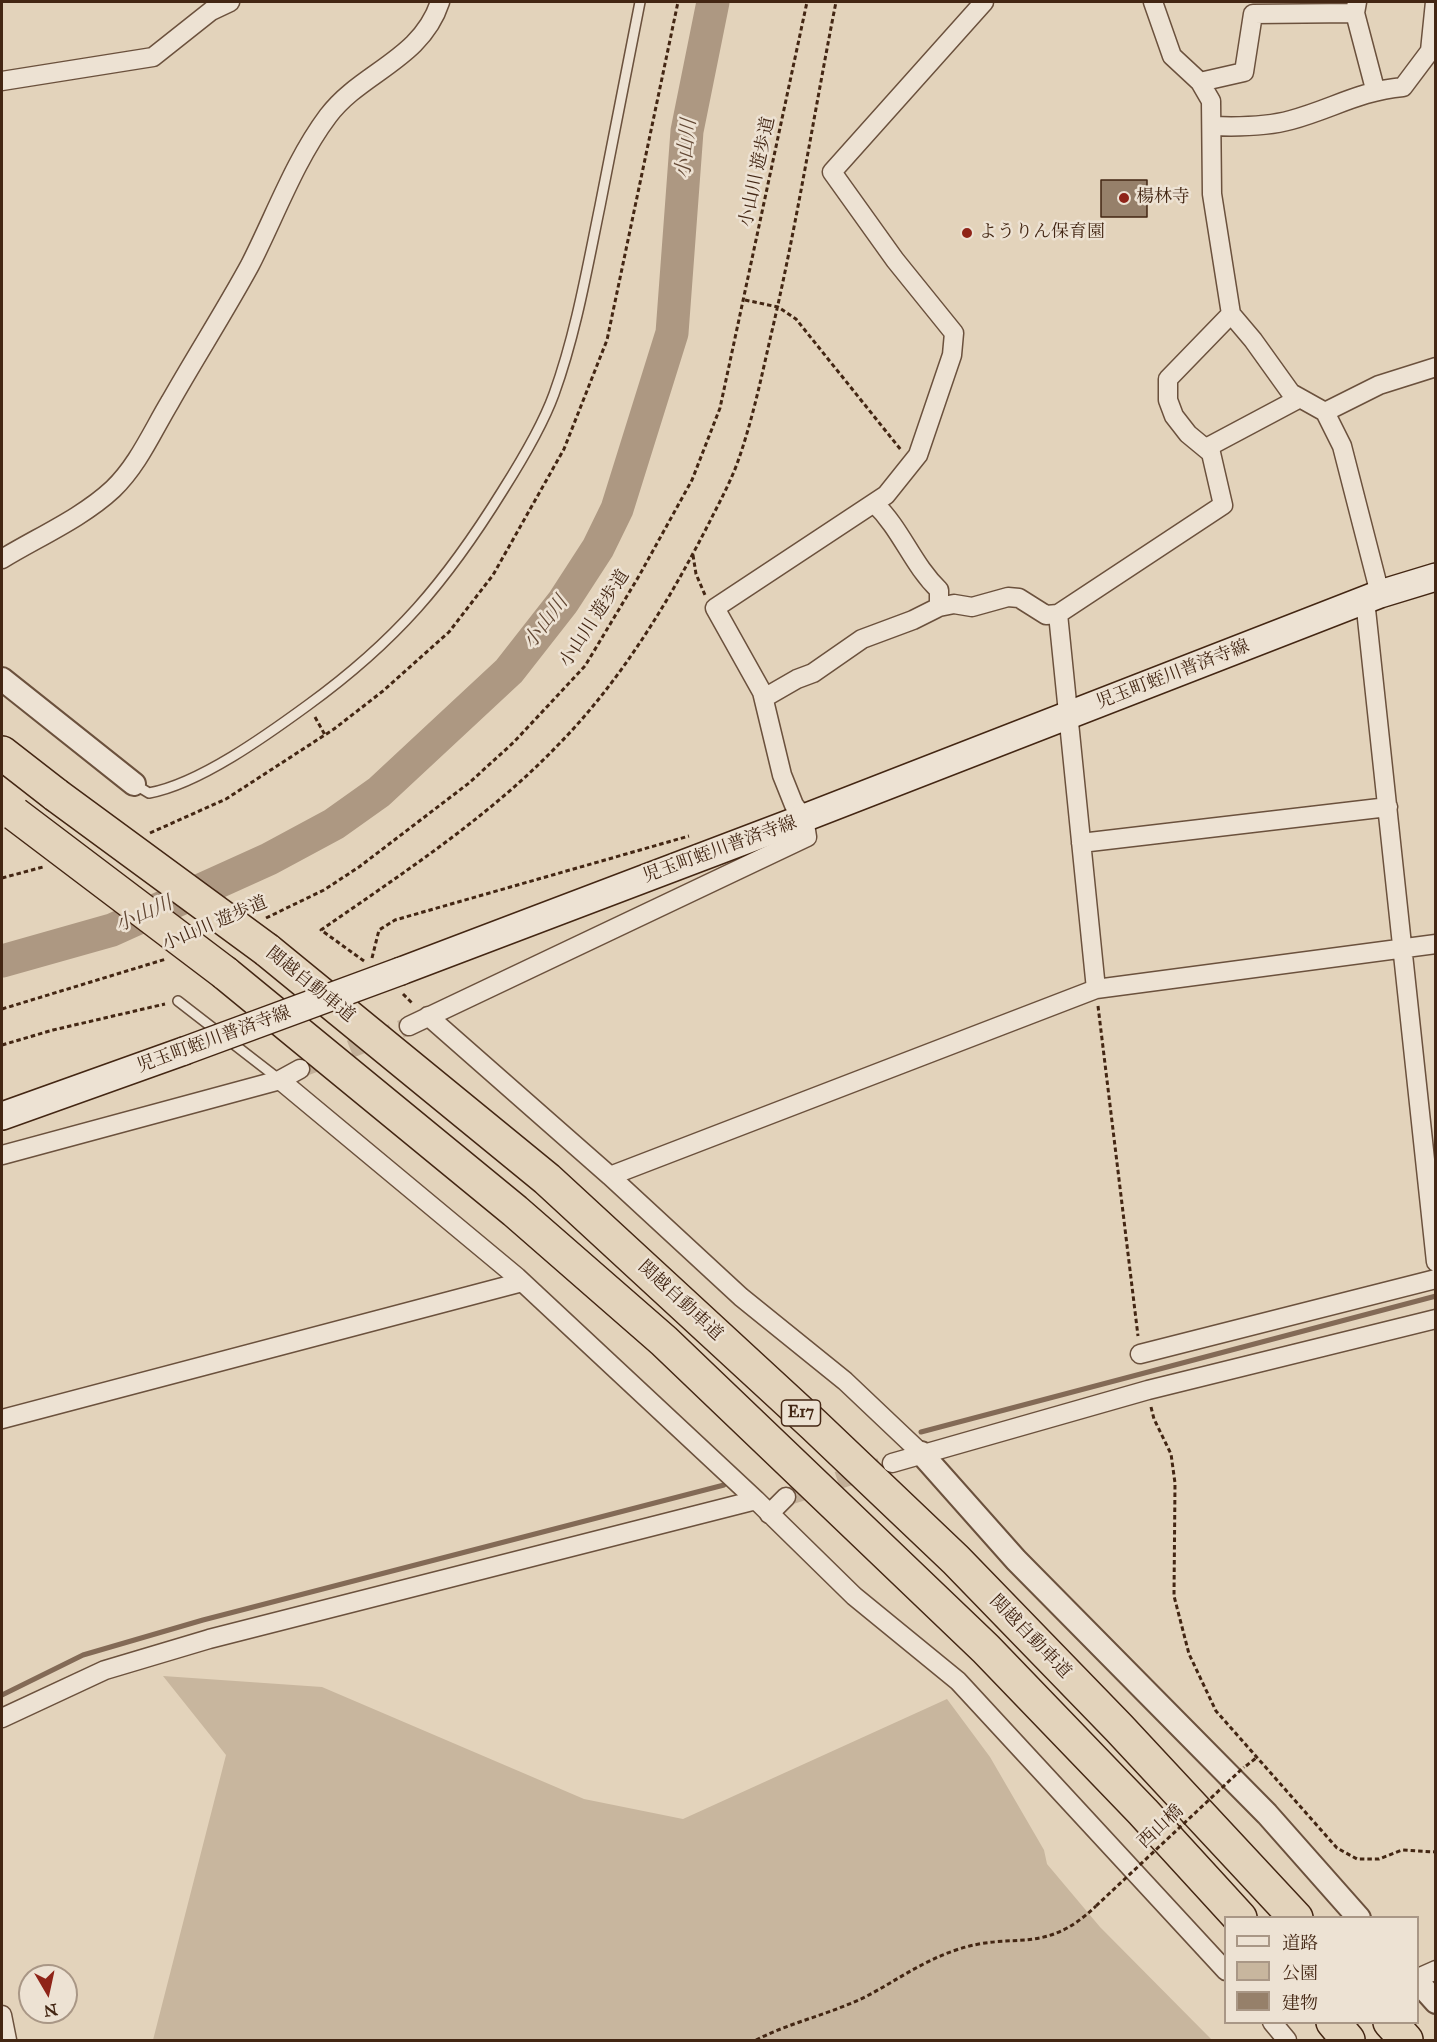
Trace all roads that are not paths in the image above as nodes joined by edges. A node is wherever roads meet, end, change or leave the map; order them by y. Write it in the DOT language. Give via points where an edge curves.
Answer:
graph roads {
  1 [pos="230,2"];
  2 [pos="440,2"];
  3 [pos="640,2"];
  4 [pos="984,2"];
  5 [pos="1153,2"];
  6 [pos="1435,2"];
  7 [pos="1356,7"];
  8 [pos="1433,50"];
  9 [pos="2,81"];
  10 [pos="1200,82"];
  11 [pos="1375,89"];
  12 [pos="1212,126"];
  13 [pos="1231,314"];
  14 [pos="1436,368"];
  15 [pos="1300,398"];
  16 [pos="1325,412"];
  17 [pos="1206,448"];
  18 [pos="874,502"];
  19 [pos="2,559"];
  20 [pos="1436,578"];
  21 [pos="1372,597"];
  22 [pos="939,607"];
  23 [pos="1058,614"];
  24 [pos="2,679"];
  25 [pos="764,698"];
  26 [pos="1068,715"];
  27 [pos="2,753"];
  28 [pos="134,784"];
  29 [pos="1388,807"];
  30 [pos="8,809"];
  31 [pos="804,818"];
  32 [pos="1081,843"];
  33 [pos="1436,944"];
  34 [pos="1403,949"];
  35 [pos="1096,989"];
  36 [pos="178,1001"];
  37 [pos="428,1016"];
  38 [pos="410,1026"];
  39 [pos="300,1069"];
  40 [pos="280,1080"];
  41 [pos="2,1116"];
  42 [pos="2,1155"];
  43 [pos="610,1176"];
  44 [pos="1436,1262"];
  45 [pos="1436,1280"];
  46 [pos="522,1282"];
  47 [pos="1436,1319"];
  48 [pos="1140,1354"];
  49 [pos="2,1419"];
  50 [pos="921,1453"];
  51 [pos="892,1464"];
  52 [pos="786,1497"];
  53 [pos="756,1500"];
  54 [pos="770,1514"];
  55 [pos="2,1718"];
  56 [pos="1239,1916"];
  57 [pos="1295,1916"];
  58 [pos="1358,1916"];
  59 [pos="1224,1969"];
  60 [pos="1436,1970"];
  61 [pos="1419,1979"];
  62 [pos="1419,1981"];
  63 [pos="1436,2002"];
  64 [pos="2,2015"];
  65 [pos="1274,2024"];
  66 [pos="1335,2024"];
  67 [pos="1392,2024"];
  68 [pos="7,2040"];
  69 [pos="1287,2040"];
  70 [pos="1348,2040"];
  71 [pos="1406,2040"];
  1 -- 9 [label="street" via="211,11 153,57"];
  2 -- 19 [label="street" via="413,46 342,99 327,117 249,267 128,473 94,503"];
  3 -- 28 [label="lane" via="591,254 568,350 553,396 532,440 471,540 435,590 399,629 330,689 270,733 160,791 149,793"];
  4 -- 18 [label="street" via="832,172 954,333 952,355 918,455 886,495"];
  5 -- 10 [label="street" via="1172,56"];
  6 -- 8 [label="street"];
  7 -- 10 [label="street" via="1253,14 1244,72"];
  7 -- 11 [label="street"];
  8 -- 11 [label="street" via="1403,87"];
  10 -- 12 [label="street" via="1211,101"];
  11 -- 12 [label="street" via="1290,120"];
  12 -- 13 [label="street" via="1212,194"];
  13 -- 15 [label="street" via="1291,393"];
  13 -- 17 [label="street" via="1168,379 1168,400 1174,416"];
  14 -- 16 [label="street" via="1379,385"];
  15 -- 16 [label="street"];
  15 -- 17 [label="street"];
  16 -- 21 [label="street" via="1342,446"];
  17 -- 23 [label="street" via="1211,453 1223,505"];
  18 -- 22 [label="street" via="893,521 925,577 939,590"];
  18 -- 25 [label="street" via="715,608"];
  20 -- 21 [label="main road, 児玉町蛭川普済寺線"];
  21 -- 26 [label="main road, 児玉町蛭川普済寺線"];
  21 -- 29 [label="street"];
  22 -- 23 [label="street" via="972,607 1008,597 1019,598 1046,615"];
  22 -- 25 [label="street" via="862,639 813,674"];
  23 -- 26 [label="street"];
  24 -- 28 [label="street"];
  25 -- 31 [label="street" via="782,775"];
  26 -- 31 [label="main road, 児玉町蛭川普済寺線"];
  26 -- 32 [label="street"];
  27 -- 57 [label="highway, 関越自動車道 / E17, bridge" via="56,795 265,935 547,1179 964,1569"];
  29 -- 32 [label="street"];
  29 -- 34 [label="street"];
  30 -- 56 [label="highway, E17, bridge" via="225,974 515,1211 664,1341 986,1649"];
  31 -- 37 [label="street" via="807,837"];
  31 -- 41 [label="main road, 児玉町蛭川普済寺線, bridge" via="398,979"];
  32 -- 35 [label="street"];
  33 -- 34 [label="street"];
  34 -- 35 [label="street"];
  34 -- 44 [label="street"];
  35 -- 43 [label="street"];
  36 -- 40 [label="lane"];
  37 -- 38 [label="street"];
  37 -- 43 [label="street"];
  39 -- 40 [label="street"];
  40 -- 42 [label="street"];
  40 -- 46 [label="street"];
  43 -- 50 [label="street" via="741,1297 846,1381"];
  45 -- 48 [label="street"];
  46 -- 49 [label="street"];
  46 -- 53 [label="street"];
  47 -- 50 [label="street" via="1148,1390"];
  50 -- 51 [label="street"];
  50 -- 58 [label="street" via="1016,1560 1267,1814"];
  52 -- 54 [label="street"];
  53 -- 54 [label="street"];
  53 -- 55 [label="street" via="198,1642 105,1670"];
  54 -- 59 [label="street" via="854,1596 958,1681"];
  60 -- 61 [label="street"];
  62 -- 63 [label="street"];
  64 -- 68 [label="street"];
  65 -- 69 [label="street"];
  66 -- 70 [label="highway"];
  67 -- 71 [label="highway"];
}
